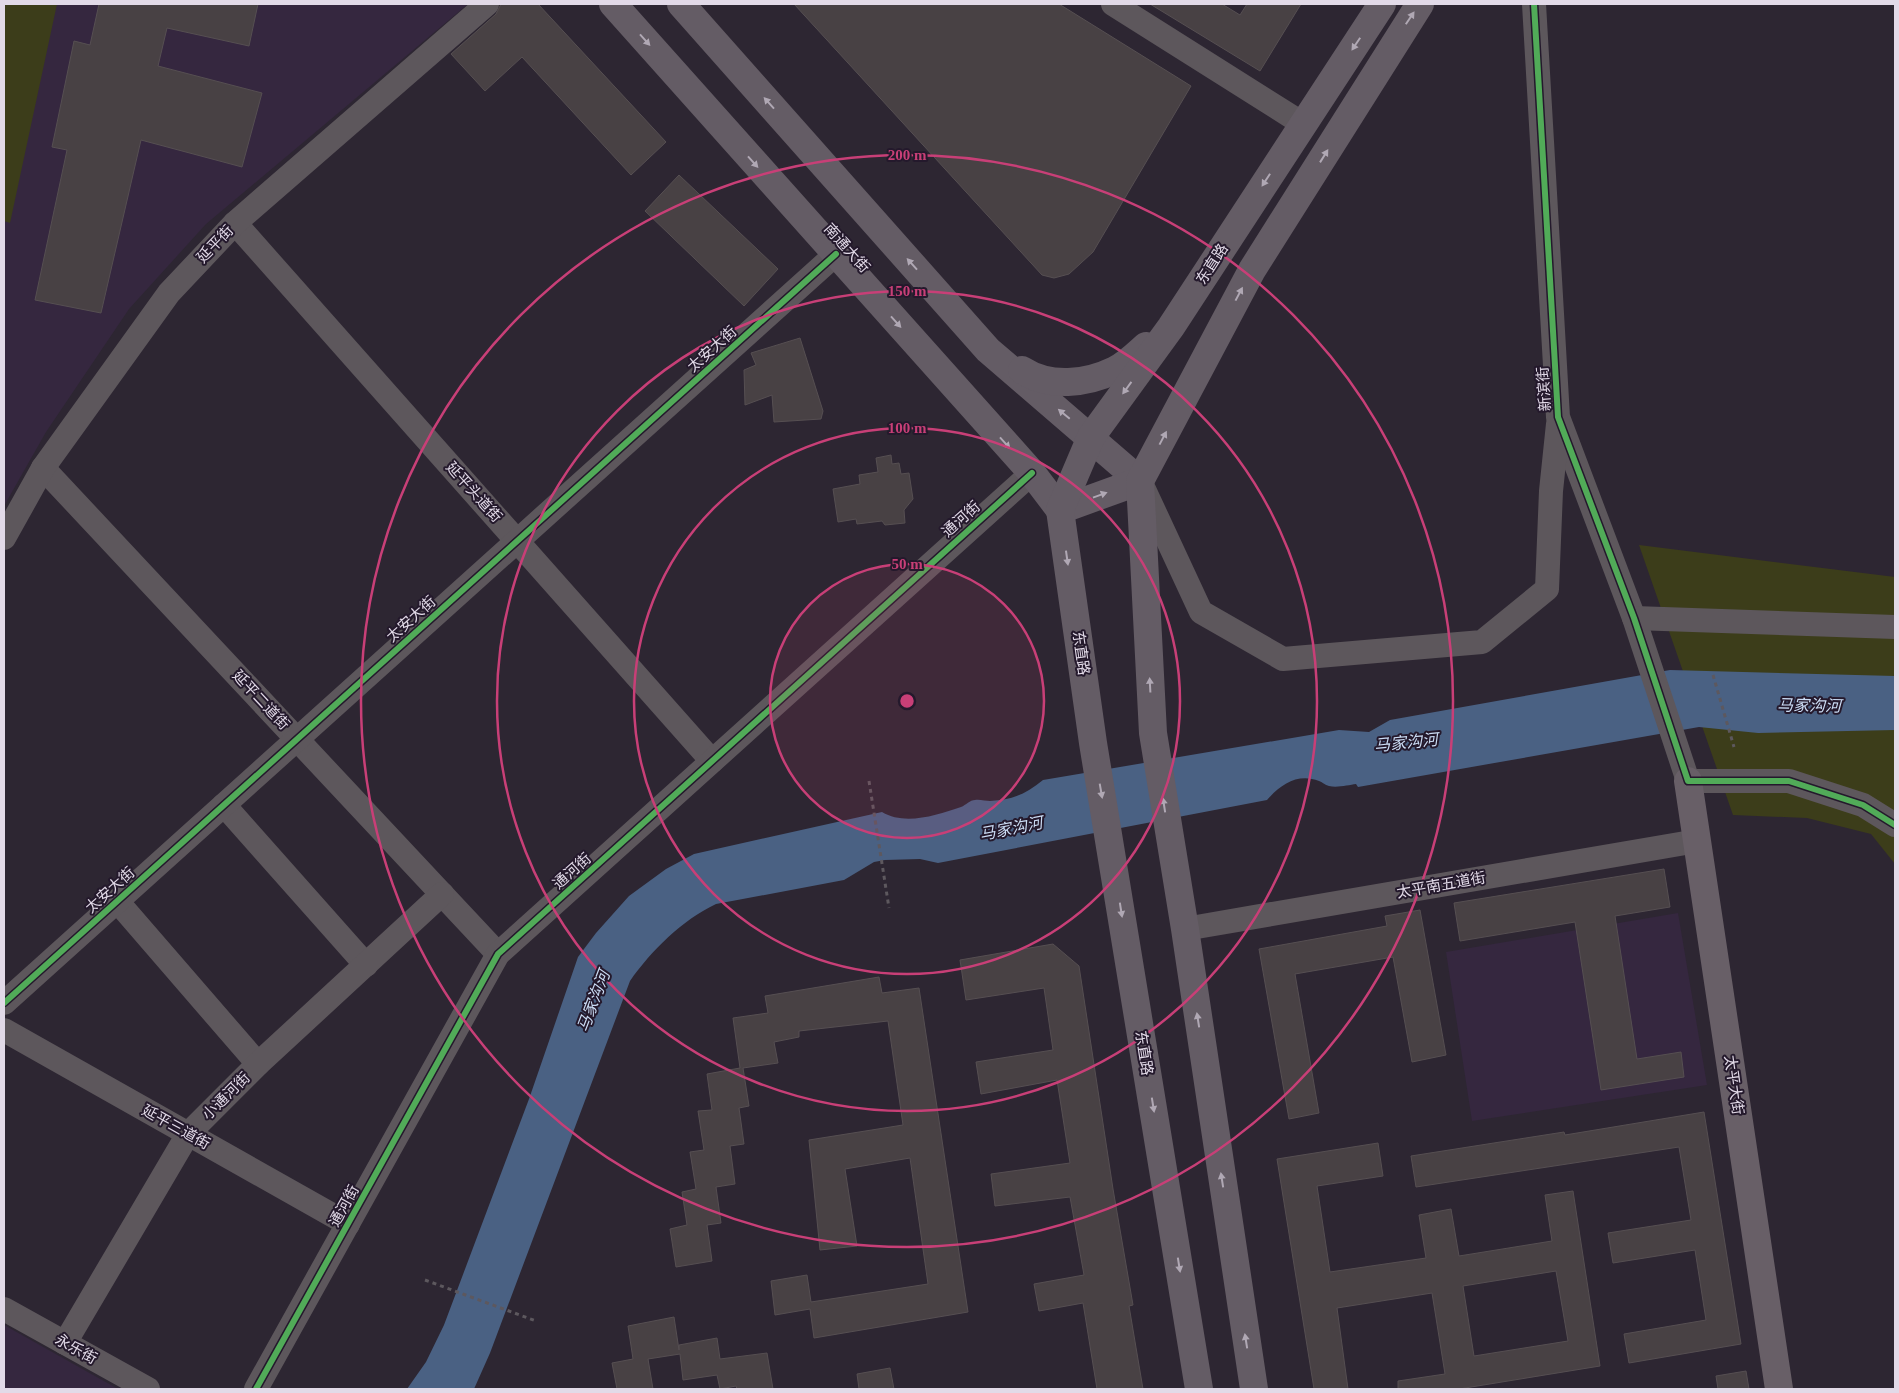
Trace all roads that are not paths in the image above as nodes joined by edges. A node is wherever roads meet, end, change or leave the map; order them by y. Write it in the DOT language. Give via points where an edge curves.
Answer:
graph roads {
  1 [pos="487,4"];
  2 [pos="613,4"];
  3 [pos="681,4"];
  4 [pos="1114,4"];
  5 [pos="1382,4"];
  6 [pos="1420,4"];
  7 [pos="1534,4"];
  8 [pos="1303,124"];
  9 [pos="235,223"];
  10 [pos="836,254"];
  11 [pos="1171,327"];
  12 [pos="988,350"];
  13 [pos="1558,417"];
  14 [pos="1091,436"];
  15 [pos="43,468"];
  16 [pos="1032,473"];
  17 [pos="1140,481"];
  18 [pos="1060,510"];
  19 [pos="4,538"];
  20 [pos="517,541"];
  21 [pos="1634,618"];
  22 [pos="1895,627"];
  23 [pos="298,739"];
  24 [pos="712,761"];
  25 [pos="1688,781"];
  26 [pos="224,805"];
  27 [pos="1895,825"];
  28 [pos="1697,841"];
  29 [pos="442,894"];
  30 [pos="117,901"];
  31 [pos="1185,929"];
  32 [pos="498,954"];
  33 [pos="366,965"];
  34 [pos="4,1003"];
  35 [pos="4,1030"];
  36 [pos="258,1064"];
  37 [pos="188,1134"];
  38 [pos="348,1224"];
  39 [pos="4,1309"];
  40 [pos="65,1343"];
  41 [pos="148,1389"];
  42 [pos="256,1389"];
  43 [pos="1199,1389"];
  44 [pos="1254,1389"];
  45 [pos="1779,1389"];
  1 -- 9 [label="street, 延平街"];
  2 -- 10 [label="highway, 南通大街, one-way"];
  12 -- 3 [label="highway, one-way"];
  4 -- 8 [label="street"];
  5 -- 8 [label="highway, 东直路, one-way"];
  17 -- 6 [label="highway, one-way" via="1252,270"];
  7 -- 13 [label="street, 新滨街"];
  8 -- 11 [label="highway, 东直路, one-way"];
  9 -- 15 [label="street, 延平街" via="169,293"];
  9 -- 20 [label="street, 延平头道街"];
  10 -- 16 [label="highway, 南通大街, one-way"];
  10 -- 20 [label="street, 太安大街"];
  11 -- 12 [label="highway" via="1116,370 1086,381 1057,383 1032,377"];
  11 -- 14 [label="highway, 东直路, one-way"];
  14 -- 12 [label="highway, one-way"];
  13 -- 17 [label="street" via="1547,589 1482,642 1283,659 1201,612"];
  13 -- 21 [label="street, 新滨街"];
  14 -- 17 [label="highway"];
  14 -- 18 [label="highway, 东直路"];
  15 -- 19 [label="street, 延平街"];
  15 -- 23 [label="street, 延平二道街"];
  16 -- 18 [label="highway, 南通大街"];
  16 -- 24 [label="street, 通河街"];
  18 -- 17 [label="highway, one-way"];
  31 -- 17 [label="highway, one-way" via="1153,733"];
  18 -- 43 [label="highway, 东直路, one-way" via="1093,743"];
  20 -- 23 [label="street, 太安大街"];
  20 -- 24 [label="street, 延平头道街"];
  21 -- 22 [label="street"];
  21 -- 25 [label="street, 新滨街"];
  23 -- 26 [label="street, 太安大街"];
  23 -- 29 [label="street, 延平二道街"];
  24 -- 32 [label="street, 通河街"];
  25 -- 27 [label="street" via="1789,781 1862,805"];
  25 -- 28 [label="main road, 太平大街"];
  26 -- 30 [label="street, 太安大街"];
  26 -- 33 [label="street"];
  28 -- 31 [label="street, 太平南五道街"];
  28 -- 45 [label="main road, 太平大街"];
  29 -- 32 [label="street, 延平二道街"];
  29 -- 33 [label="street, 小通河街"];
  30 -- 34 [label="street, 太安大街"];
  30 -- 36 [label="street"];
  44 -- 31 [label="highway, one-way"];
  32 -- 38 [label="street, 通河街"];
  33 -- 36 [label="street, 小通河街"];
  35 -- 37 [label="street, 延平三道街"];
  36 -- 37 [label="street, 小通河街"];
  37 -- 38 [label="street, 延平三道街"];
  37 -- 40 [label="street, 小通河街"];
  38 -- 42 [label="street, 通河街"];
  39 -- 40 [label="street, 永乐街"];
  40 -- 41 [label="street, 永乐街"];
}
